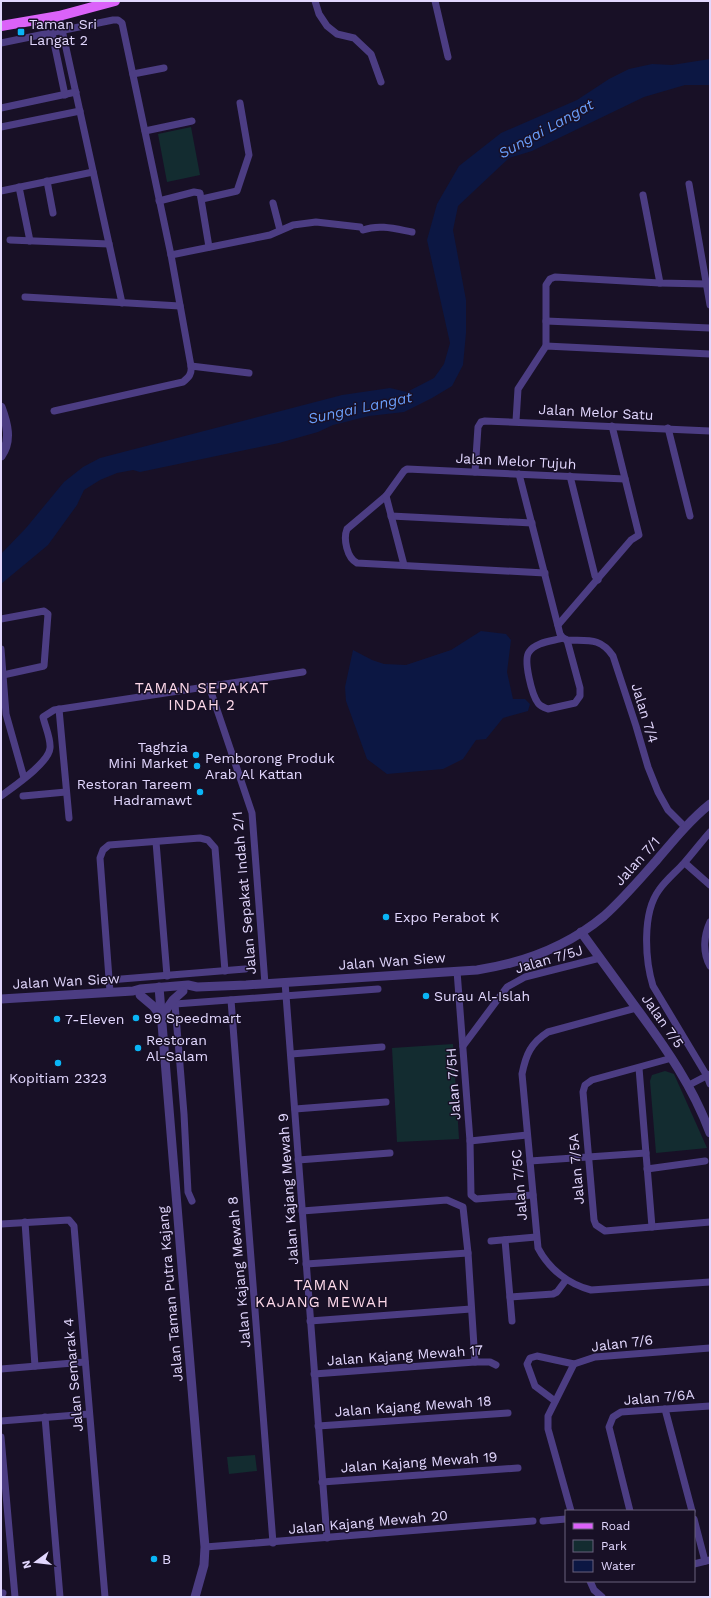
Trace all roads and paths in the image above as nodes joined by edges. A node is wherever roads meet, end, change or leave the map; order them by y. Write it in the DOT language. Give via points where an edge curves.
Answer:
graph roads {
  1 [pos="116,1"];
  2 [pos="314,1"];
  3 [pos="435,1"];
  4 [pos="59,16"];
  5 [pos="1,26"];
  6 [pos="62,31"];
  7 [pos="52,33"];
  8 [pos="1,43"];
  9 [pos="448,57"];
  10 [pos="164,68"];
  11 [pos="133,74"];
  12 [pos="382,82"];
  13 [pos="76,92"];
  14 [pos="65,95"];
  15 [pos="240,103"];
  16 [pos="1,108"];
  17 [pos="80,111"];
  18 [pos="192,121"];
  19 [pos="1,128"];
  20 [pos="145,131"];
  21 [pos="93,172"];
  22 [pos="47,181"];
  23 [pos="689,184"];
  24 [pos="19,187"];
  25 [pos="1,190"];
  26 [pos="643,195"];
  27 [pos="202,199"];
  28 [pos="159,201"];
  29 [pos="273,203"];
  30 [pos="53,213"];
  31 [pos="280,230"];
  32 [pos="412,232"];
  33 [pos="10,240"];
  34 [pos="30,241"];
  35 [pos="109,244"];
  36 [pos="209,248"];
  37 [pos="171,256"];
  38 [pos="660,283"];
  39 [pos="706,284"];
  40 [pos="25,298"];
  41 [pos="122,303"];
  42 [pos="180,306"];
  43 [pos="710,306"];
  44 [pos="546,321"];
  45 [pos="710,328"];
  46 [pos="546,346"];
  47 [pos="710,354"];
  48 [pos="191,366"];
  49 [pos="249,373"];
  50 [pos="1,408"];
  51 [pos="54,411"];
  52 [pos="516,421"];
  53 [pos="612,426"];
  54 [pos="668,428"];
  55 [pos="710,430"];
  56 [pos="1,456"];
  57 [pos="475,472"];
  58 [pos="519,474"];
  59 [pos="570,476"];
  60 [pos="625,479"];
  61 [pos="386,496"];
  62 [pos="391,516"];
  63 [pos="690,516"];
  64 [pos="532,523"];
  65 [pos="404,565"];
  66 [pos="544,572"];
  67 [pos="598,580"];
  68 [pos="1,619"];
  69 [pos="558,625"];
  70 [pos="564,638"];
  71 [pos="1,649"];
  72 [pos="303,672"];
  73 [pos="3,675"];
  74 [pos="209,686"];
  75 [pos="59,709"];
  76 [pos="24,778"];
  77 [pos="66,792"];
  78 [pos="1,796"];
  79 [pos="22,796"];
  80 [pos="710,804"];
  81 [pos="69,818"];
  82 [pos="685,827"];
  83 [pos="710,832"];
  84 [pos="156,842"];
  85 [pos="685,863"];
  86 [pos="710,885"];
  87 [pos="710,922"];
  88 [pos="581,932"];
  89 [pos="600,958"];
  90 [pos="710,966"];
  91 [pos="245,969"];
  92 [pos="225,971"];
  93 [pos="456,971"];
  94 [pos="167,976"];
  95 [pos="109,980"];
  96 [pos="285,982"];
  97 [pos="265,984"];
  98 [pos="197,987"];
  99 [pos="378,989"];
  100 [pos="160,990"];
  101 [pos="110,992"];
  102 [pos="183,992"];
  103 [pos="136,993"];
  104 [pos="286,996"];
  105 [pos="1,999"];
  106 [pos="231,1000"];
  107 [pos="636,1008"];
  108 [pos="161,1017"];
  109 [pos="463,1046"];
  110 [pos="382,1047"];
  111 [pos="290,1054"];
  112 [pos="672,1058"];
  113 [pos="639,1068"];
  114 [pos="708,1075"];
  115 [pos="710,1084"];
  116 [pos="689,1085"];
  117 [pos="386,1102"];
  118 [pos="295,1109"];
  119 [pos="710,1133"];
  120 [pos="527,1135"];
  121 [pos="470,1141"];
  122 [pos="390,1153"];
  123 [pos="646,1153"];
  124 [pos="588,1157"];
  125 [pos="298,1160"];
  126 [pos="530,1161"];
  127 [pos="705,1161"];
  128 [pos="647,1169"];
  129 [pos="532,1194"];
  130 [pos="192,1201"];
  131 [pos="302,1211"];
  132 [pos="25,1222"];
  133 [pos="710,1222"];
  134 [pos="1,1224"];
  135 [pos="652,1227"];
  136 [pos="536,1237"];
  137 [pos="505,1240"];
  138 [pos="491,1241"];
  139 [pos="468,1254"];
  140 [pos="306,1264"];
  141 [pos="566,1280"];
  142 [pos="710,1282"];
  143 [pos="510,1297"];
  144 [pos="471,1309"];
  145 [pos="310,1321"];
  146 [pos="512,1321"];
  147 [pos="710,1348"];
  148 [pos="85,1362"];
  149 [pos="475,1362"];
  150 [pos="574,1364"];
  151 [pos="496,1365"];
  152 [pos="35,1366"];
  153 [pos="1,1369"];
  154 [pos="314,1374"];
  155 [pos="555,1401"];
  156 [pos="710,1406"];
  157 [pos="665,1409"];
  158 [pos="508,1413"];
  159 [pos="89,1414"];
  160 [pos="45,1417"];
  161 [pos="1,1421"];
  162 [pos="318,1426"];
  163 [pos="1,1437"];
  164 [pos="518,1468"];
  165 [pos="322,1482"];
  166 [pos="571,1510"];
  167 [pos="630,1510"];
  168 [pos="692,1510"];
  169 [pos="565,1519"];
  170 [pos="533,1521"];
  171 [pos="543,1521"];
  172 [pos="695,1522"];
  173 [pos="327,1538"];
  174 [pos="273,1543"];
  175 [pos="204,1547"];
  176 [pos="708,1560"];
  177 [pos="695,1564"];
  178 [pos="590,1582"];
  179 [pos="15,1597"];
  180 [pos="60,1597"];
  181 [pos="105,1597"];
  182 [pos="196,1597"];
  183 [pos="602,1597"];
  1 -- 4 [label="main road"];
  2 -- 12 [label="street" via="327,26 337,34 354,38 370,54"];
  3 -- 9 [label="street"];
  4 -- 5 [label="main road"];
  4 -- 6 [label="street"];
  6 -- 7 [label="street"];
  6 -- 11 [label="street" via="113,20 120,21"];
  6 -- 13 [label="street"];
  7 -- 8 [label="street"];
  7 -- 14 [label="street"];
  10 -- 11 [label="street"];
  11 -- 20 [label="street"];
  13 -- 14 [label="street"];
  13 -- 17 [label="street"];
  14 -- 16 [label="street"];
  15 -- 27 [label="street" via="248,155 237,191"];
  17 -- 19 [label="street"];
  17 -- 21 [label="street"];
  18 -- 20 [label="street"];
  20 -- 28 [label="street"];
  21 -- 22 [label="street"];
  21 -- 35 [label="street"];
  22 -- 24 [label="street"];
  22 -- 30 [label="street"];
  23 -- 39 [label="street"];
  24 -- 25 [label="street"];
  24 -- 34 [label="street"];
  26 -- 38 [label="street"];
  27 -- 28 [label="street" via="200,193 194,192"];
  27 -- 36 [label="street"];
  28 -- 37 [label="street"];
  29 -- 31 [label="street"];
  31 -- 32 [label="street" via="293,225 316,222 362,229 387,227"];
  31 -- 36 [label="street" via="270,235"];
  33 -- 34 [label="street"];
  34 -- 35 [label="street"];
  35 -- 41 [label="street"];
  36 -- 37 [label="street"];
  37 -- 42 [label="street"];
  38 -- 39 [label="street"];
  38 -- 44 [label="street" via="555,277 546,285"];
  39 -- 43 [label="street"];
  40 -- 41 [label="street"];
  41 -- 42 [label="street"];
  42 -- 48 [label="street"];
  44 -- 45 [label="street"];
  44 -- 46 [label="street"];
  46 -- 47 [label="street"];
  46 -- 52 [label="street" via="518,389"];
  48 -- 49 [label="street"];
  48 -- 51 [label="street" via="189,378 183,382"];
  50 -- 56 [label="street" via="8,440"];
  52 -- 53 [label="street, Jalan Melor Satu"];
  52 -- 57 [label="street, Jalan Melor Satu" via="481,422 478,427"];
  53 -- 54 [label="street, Jalan Melor Satu"];
  53 -- 60 [label="street"];
  54 -- 55 [label="street, Jalan Melor Satu"];
  54 -- 63 [label="street"];
  57 -- 58 [label="street, Jalan Melor Tujuh"];
  57 -- 61 [label="street, Jalan Melor Tujuh" via="407,469"];
  58 -- 59 [label="street, Jalan Melor Tujuh"];
  58 -- 64 [label="street"];
  59 -- 60 [label="street, Jalan Melor Tujuh"];
  59 -- 67 [label="street"];
  60 -- 67 [label="street" via="639,535 631,540"];
  61 -- 62 [label="street"];
  61 -- 65 [label="street" via="347,529 347,547 351,560 356,564"];
  62 -- 64 [label="street"];
  62 -- 65 [label="street"];
  64 -- 66 [label="street"];
  65 -- 66 [label="street"];
  66 -- 69 [label="street"];
  67 -- 69 [label="street"];
  68 -- 73 [label="street" via="46,612 48,614 44,666"];
  69 -- 70 [label="street"];
  70 -- 70 [label="street" via="536,646 529,651 526,658 536,699 548,709 575,703 580,696 580,688"];
  70 -- 82 [label="street, Jalan 7/4" via="598,642 607,647 613,656 658,792 668,810"];
  71 -- 73 [label="street"];
  72 -- 74 [label="street"];
  73 -- 76 [label="street" via="6,714"];
  74 -- 75 [label="street"];
  74 -- 97 [label="street, Jalan Sepakat Indah 2/1" via="252,813"];
  75 -- 76 [label="street" via="43,717 50,750 45,759"];
  75 -- 77 [label="street"];
  76 -- 78 [label="street"];
  77 -- 79 [label="street"];
  77 -- 81 [label="street"];
  80 -- 82 [label="street, Jalan 7/1"];
  82 -- 88 [label="street, Jalan 7/1" via="625,895"];
  83 -- 85 [label="street"];
  84 -- 92 [label="street" via="200,838 208,840 215,848"];
  84 -- 94 [label="street"];
  84 -- 95 [label="street" via="109,845 103,850 100,858"];
  85 -- 86 [label="street"];
  85 -- 114 [label="street" via="658,890 650,909 647,933 649,975 653,986"];
  87 -- 90 [label="street" via="706,933 705,952"];
  88 -- 89 [label="street, Jalan 7/5"];
  88 -- 93 [label="street, Jalan Wan Siew" via="543,953 515,963"];
  89 -- 107 [label="street, Jalan 7/5"];
  89 -- 109 [label="street, Jalan 7/5J" via="525,977 506,987"];
  91 -- 92 [label="street"];
  92 -- 94 [label="street"];
  93 -- 96 [label="street, Jalan Wan Siew"];
  93 -- 109 [label="street, Jalan 7/5H"];
  94 -- 95 [label="street"];
  95 -- 101 [label="street"];
  96 -- 97 [label="street, Jalan Wan Siew"];
  96 -- 104 [label="street, Jalan Kajang Mewah 9"];
  97 -- 98 [label="street, Jalan Wan Siew"];
  98 -- 100 [label="street, Jalan Wan Siew" via="188,985"];
  98 -- 102 [label="street, Jalan Wan Siew"];
  99 -- 104 [label="street"];
  100 -- 102 [label="street, Jalan Wan Siew"];
  100 -- 103 [label="street, Jalan Wan Siew"];
  100 -- 108 [label="street, Jalan Taman Putra Kajang"];
  101 -- 103 [label="street, Jalan Wan Siew"];
  101 -- 105 [label="street, Jalan Wan Siew"];
  102 -- 108 [label="street" via="173,1000"];
  103 -- 108 [label="street" via="153,1006"];
  104 -- 106 [label="street"];
  104 -- 111 [label="street, Jalan Kajang Mewah 9"];
  106 -- 130 [label="street" via="175,1004 188,1192"];
  106 -- 174 [label="street, Jalan Kajang Mewah 8"];
  107 -- 112 [label="street, Jalan 7/5"];
  107 -- 120 [label="street, Jalan 7/5C" via="554,1029 539,1038 525,1057 522,1074"];
  108 -- 175 [label="street, Jalan Taman Putra Kajang"];
  109 -- 121 [label="street, Jalan 7/5H"];
  110 -- 111 [label="street"];
  111 -- 118 [label="street, Jalan Kajang Mewah 9"];
  112 -- 113 [label="street, Jalan 7/5A"];
  112 -- 116 [label="street, Jalan 7/5"];
  113 -- 123 [label="street"];
  113 -- 124 [label="street, Jalan 7/5A" via="592,1080 585,1085 583,1092"];
  114 -- 115 [label="street"];
  114 -- 116 [label="street"];
  116 -- 119 [label="street, Jalan 7/5"];
  117 -- 118 [label="street"];
  118 -- 125 [label="street, Jalan Kajang Mewah 9"];
  120 -- 121 [label="street"];
  120 -- 126 [label="street, Jalan 7/5C"];
  121 -- 129 [label="street, Jalan 7/5H" via="471,1195 476,1198"];
  122 -- 125 [label="street"];
  123 -- 124 [label="street"];
  123 -- 128 [label="street"];
  124 -- 126 [label="street"];
  124 -- 135 [label="street, Jalan 7/5A" via="596,1225 605,1230"];
  125 -- 131 [label="street, Jalan Kajang Mewah 9"];
  126 -- 129 [label="street, Jalan 7/5C"];
  127 -- 128 [label="street"];
  128 -- 135 [label="street"];
  129 -- 136 [label="street, Jalan 7/5C"];
  131 -- 139 [label="street" via="447,1200 463,1207"];
  131 -- 140 [label="street, Jalan Kajang Mewah 9"];
  132 -- 134 [label="street, Jalan Semarak 4"];
  132 -- 148 [label="street, Jalan Semarak 4" via="69,1220 74,1226"];
  132 -- 152 [label="street"];
  133 -- 135 [label="street, Jalan 7/5A"];
  136 -- 137 [label="street"];
  136 -- 141 [label="street, Jalan 7/5C" via="543,1258"];
  137 -- 138 [label="street"];
  137 -- 143 [label="street"];
  139 -- 140 [label="street"];
  139 -- 144 [label="street"];
  140 -- 145 [label="street, Jalan Kajang Mewah 9"];
  141 -- 142 [label="street, Jalan 7/5C" via="591,1290"];
  141 -- 143 [label="street" via="553,1294"];
  143 -- 146 [label="street"];
  144 -- 145 [label="street"];
  144 -- 149 [label="street"];
  145 -- 154 [label="street, Jalan Kajang Mewah 9"];
  147 -- 150 [label="street, Jalan 7/6" via="595,1357"];
  148 -- 152 [label="street"];
  148 -- 159 [label="street, Jalan Semarak 4"];
  149 -- 151 [label="street, Jalan Kajang Mewah 17" via="490,1362"];
  149 -- 154 [label="street, Jalan Kajang Mewah 17"];
  150 -- 155 [label="street, Jalan 7/6"];
  150 -- 155 [label="street" via="537,1356 530,1358 527,1364 534,1386"];
  152 -- 153 [label="street"];
  154 -- 162 [label="street, Jalan Kajang Mewah 9"];
  155 -- 166 [label="street, Jalan 7/6" via="548,1416 548,1429"];
  156 -- 157 [label="street, Jalan 7/6A"];
  157 -- 167 [label="street, Jalan 7/6A" via="621,1412 610,1422 609,1427"];
  157 -- 168 [label="street"];
  158 -- 162 [label="street, Jalan Kajang Mewah 18"];
  159 -- 160 [label="street"];
  159 -- 181 [label="street, Jalan Semarak 4"];
  160 -- 161 [label="street"];
  160 -- 180 [label="street"];
  162 -- 165 [label="street, Jalan Kajang Mewah 9"];
  163 -- 179 [label="street"];
  164 -- 165 [label="street, Jalan Kajang Mewah 19"];
  165 -- 173 [label="street, Jalan Kajang Mewah 9"];
  169 -- 171 [label="street"];
  170 -- 173 [label="street, Jalan Kajang Mewah 20"];
  172 -- 176 [label="street"];
  173 -- 174 [label="street, Jalan Kajang Mewah 20"];
  174 -- 175 [label="street, Jalan Kajang Mewah 20"];
  175 -- 182 [label="street, Jalan Taman Putra Kajang" via="204,1565"];
  176 -- 177 [label="street"];
  178 -- 183 [label="street" via="594,1590"];
}
